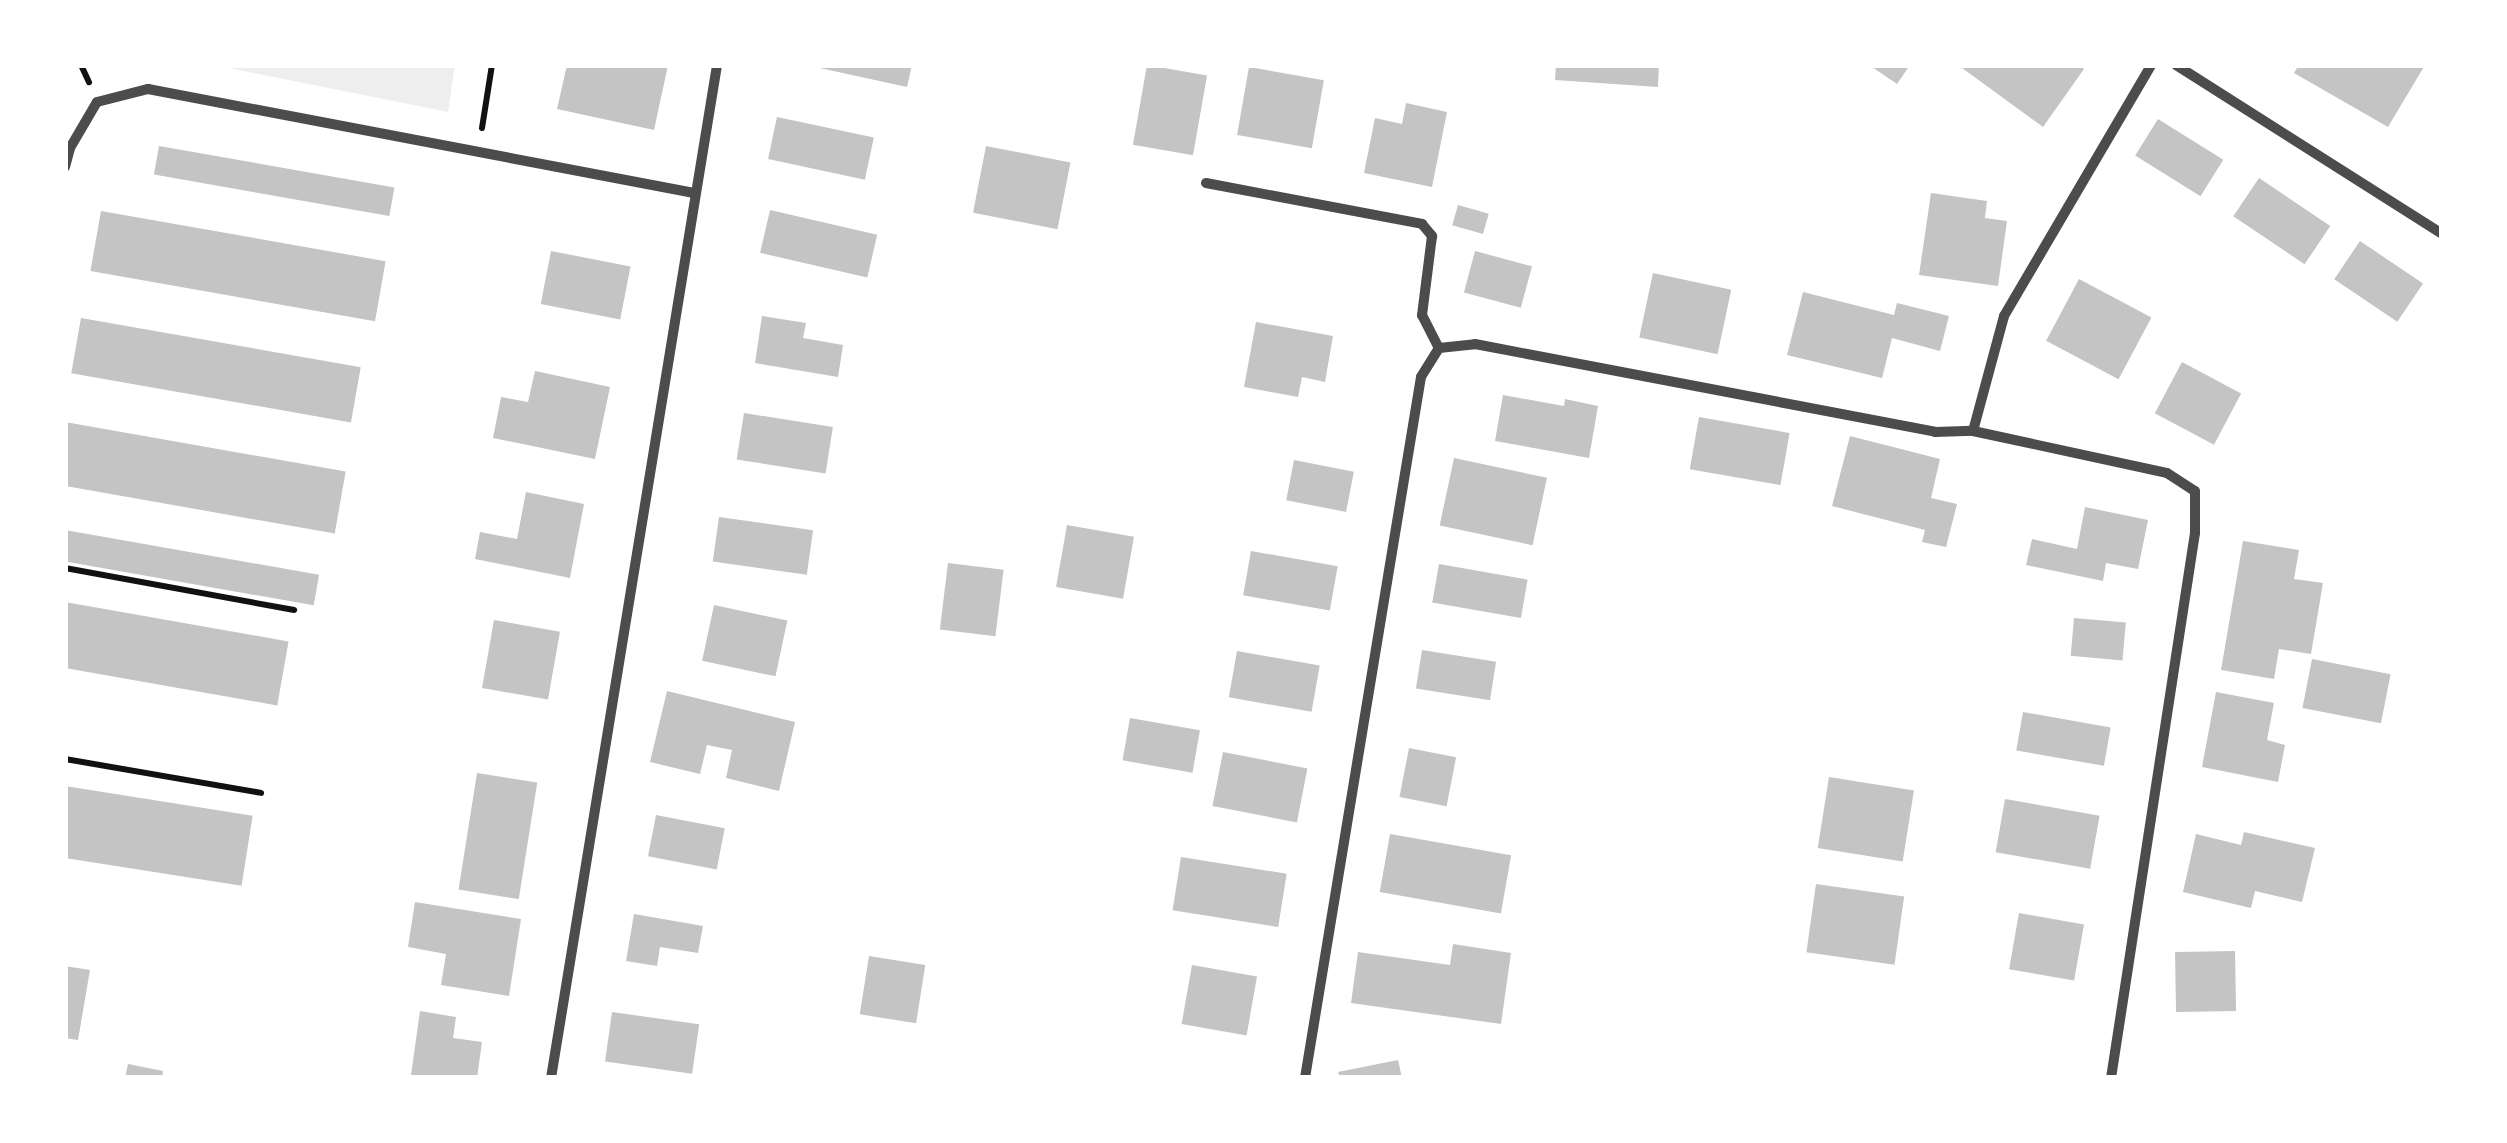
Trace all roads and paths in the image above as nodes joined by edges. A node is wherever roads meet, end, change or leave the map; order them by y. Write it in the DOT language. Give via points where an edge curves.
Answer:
graph roads {
  1 [pos="492,65"];
  2 [pos="717,65"];
  3 [pos="2151,65"];
  4 [pos="2176,65"];
  5 [pos="478,151"];
  6 [pos="65,167"];
  7 [pos="1206,182"];
  8 [pos="694,193"];
  9 [pos="2442,234"];
  10 [pos="1439,348"];
  11 [pos="1973,430"];
  12 [pos="65,568"];
  13 [pos="294,610"];
  14 [pos="65,759"];
  15 [pos="261,794"];
  16 [pos="551,1078"];
  17 [pos="1305,1078"];
  18 [pos="2111,1078"];
  1 -- 5 [label="path"];
  2 -- 8 [label="street"];
  3 -- 11 [label="street" via="2004,316"];
  4 -- 9 [label="street"];
  5 -- 6 [label="street" via="148,89 97,102"];
  5 -- 8 [label="street"];
  7 -- 10 [label="street" via="1422,224 1432,236 1422,315"];
  8 -- 16 [label="street"];
  10 -- 11 [label="street" via="1475,344 1935,432"];
  10 -- 17 [label="street" via="1421,377"];
  11 -- 18 [label="street" via="2168,472 2195,491 2195,533"];
  12 -- 13 [label="path"];
  14 -- 15 [label="path"];
}
